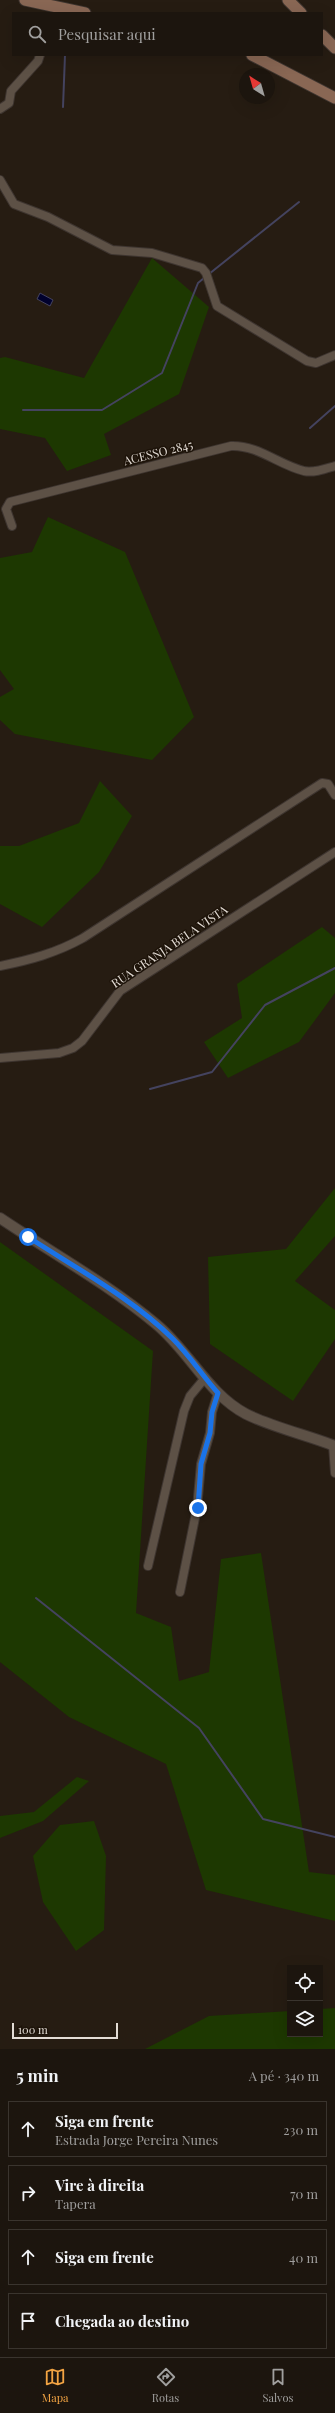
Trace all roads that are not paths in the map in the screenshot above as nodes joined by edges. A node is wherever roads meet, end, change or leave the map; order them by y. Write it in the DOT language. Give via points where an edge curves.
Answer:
graph roads {
  1 [pos="20,0"];
  2 [pos="25,0"];
  3 [pos="288,0"];
  4 [pos="60,10"];
  5 [pos="77,12"];
  6 [pos="300,12"];
  7 [pos="323,36"];
  8 [pos="335,48"];
  9 [pos="40,56"];
  10 [pos="254,56"];
  11 [pos="335,98"];
  12 [pos="0,108"];
  13 [pos="0,180"];
  14 [pos="335,355"];
  15 [pos="335,466"];
  16 [pos="12,526"];
  17 [pos="335,795"];
  18 [pos="335,852"];
  19 [pos="0,966"];
  20 [pos="0,1058"];
  21 [pos="0,1218"];
  22 [pos="205,1378"];
  23 [pos="218,1393"];
  24 [pos="334,1445"];
  25 [pos="335,1473"];
  26 [pos="148,1566"];
  27 [pos="180,1592"];
  1 -- 2 [label="main road"];
  2 -- 4 [label="main road"];
  3 -- 6 [label="main road"];
  4 -- 5 [label="main road"];
  7 -- 8 [label="main road"];
  9 -- 12 [label="street" via="11,91 8,103"];
  10 -- 11 [label="main road"];
  13 -- 14 [label="street" via="14,204 48,217 112,250 152,253 202,268 209,280 213,298 224,312 307,361 316,363"];
  15 -- 16 [label="street, ACESSO 2845" via="305,471 252,449 231,446 10,502 6,510"];
  17 -- 19 [label="street" via="328,784 322,783 83,938 59,951"];
  18 -- 20 [label="street, RUA GRANJA BELA VISTA" via="120,991 82,1041 73,1048 41,1055"];
  21 -- 22 [label="street" via="107,1288 155,1323 173,1339"];
  22 -- 23 [label="street"];
  22 -- 26 [label="street" via="190,1396 184,1411"];
  23 -- 24 [label="street" via="246,1414"];
  23 -- 27 [label="street" via="201,1464 198,1508"];
  24 -- 25 [label="street"];
}
